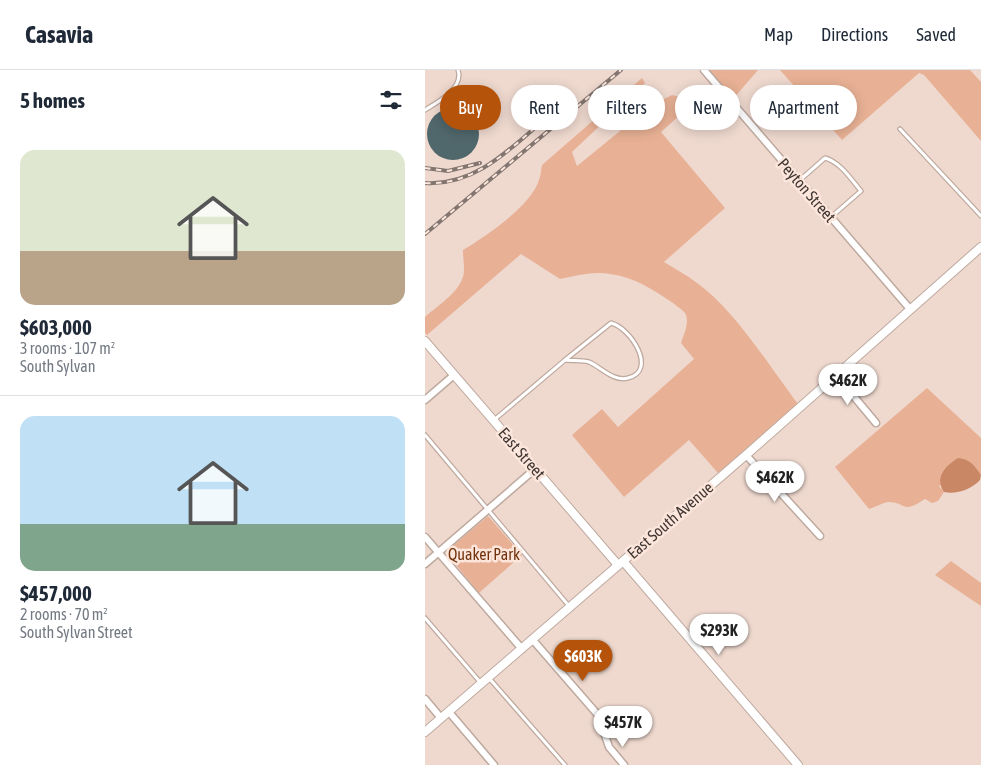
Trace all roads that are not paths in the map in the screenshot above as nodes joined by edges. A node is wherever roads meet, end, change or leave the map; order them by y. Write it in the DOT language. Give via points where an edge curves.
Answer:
graph roads {
  1 [pos="458,70"];
  2 [pos="704,70"];
  3 [pos="425,110"];
  4 [pos="900,128"];
  5 [pos="799,180"];
  6 [pos="981,216"];
  7 [pos="831,217"];
  8 [pos="981,247"];
  9 [pos="910,309"];
  10 [pos="425,340"];
  11 [pos="565,360"];
  12 [pos="455,375"];
  13 [pos="837,375"];
  14 [pos="425,400"];
  15 [pos="494,420"];
  16 [pos="876,423"];
  17 [pos="425,434"];
  18 [pos="746,455"];
  19 [pos="535,469"];
  20 [pos="489,509"];
  21 [pos="425,536"];
  22 [pos="819,536"];
  23 [pos="438,552"];
  24 [pos="621,563"];
  25 [pos="425,564"];
  26 [pos="570,607"];
  27 [pos="425,618"];
  28 [pos="532,640"];
  29 [pos="522,649"];
  30 [pos="489,677"];
  31 [pos="481,684"];
  32 [pos="425,699"];
  33 [pos="449,712"];
  34 [pos="441,718"];
  35 [pos="425,732"];
  36 [pos="494,765"];
  37 [pos="565,765"];
  38 [pos="624,765"];
  39 [pos="798,765"];
  1 -- 3 [label="lane" via="457,84"];
  2 -- 5 [label="street, Peyton Street"];
  4 -- 6 [label="lane"];
  5 -- 7 [label="street, Peyton Street"];
  5 -- 7 [label="lane" via="825,158 833,160 854,182 861,191"];
  7 -- 9 [label="street, Peyton Street"];
  8 -- 9 [label="street, East South Avenue"];
  9 -- 13 [label="street, East South Avenue"];
  10 -- 12 [label="street, East Street"];
  11 -- 11 [label="lane" via="611,323 619,325 635,343 641,364 635,375 619,379 586,361"];
  11 -- 15 [label="lane"];
  12 -- 14 [label="street"];
  12 -- 15 [label="street, East Street"];
  13 -- 16 [label="street"];
  13 -- 18 [label="street, East South Avenue"];
  15 -- 19 [label="street, East Street"];
  17 -- 20 [label="lane"];
  18 -- 22 [label="street"];
  18 -- 24 [label="street, East South Avenue"];
  19 -- 20 [label="street"];
  19 -- 24 [label="street, East Street"];
  20 -- 23 [label="street"];
  20 -- 26 [label="lane"];
  21 -- 23 [label="street"];
  23 -- 25 [label="street"];
  23 -- 29 [label="street"];
  24 -- 26 [label="street, East South Avenue"];
  24 -- 39 [label="street, East Street"];
  26 -- 28 [label="street, East South Avenue"];
  27 -- 31 [label="lane"];
  28 -- 29 [label="street, East South Avenue"];
  28 -- 38 [label="street" via="598,715 609,747"];
  29 -- 30 [label="street, East South Avenue"];
  30 -- 31 [label="street, East South Avenue"];
  30 -- 37 [label="lane"];
  31 -- 33 [label="street, East South Avenue"];
  32 -- 34 [label="street"];
  33 -- 34 [label="street, East South Avenue"];
  33 -- 36 [label="street"];
  34 -- 35 [label="street, East South Avenue"];
}
